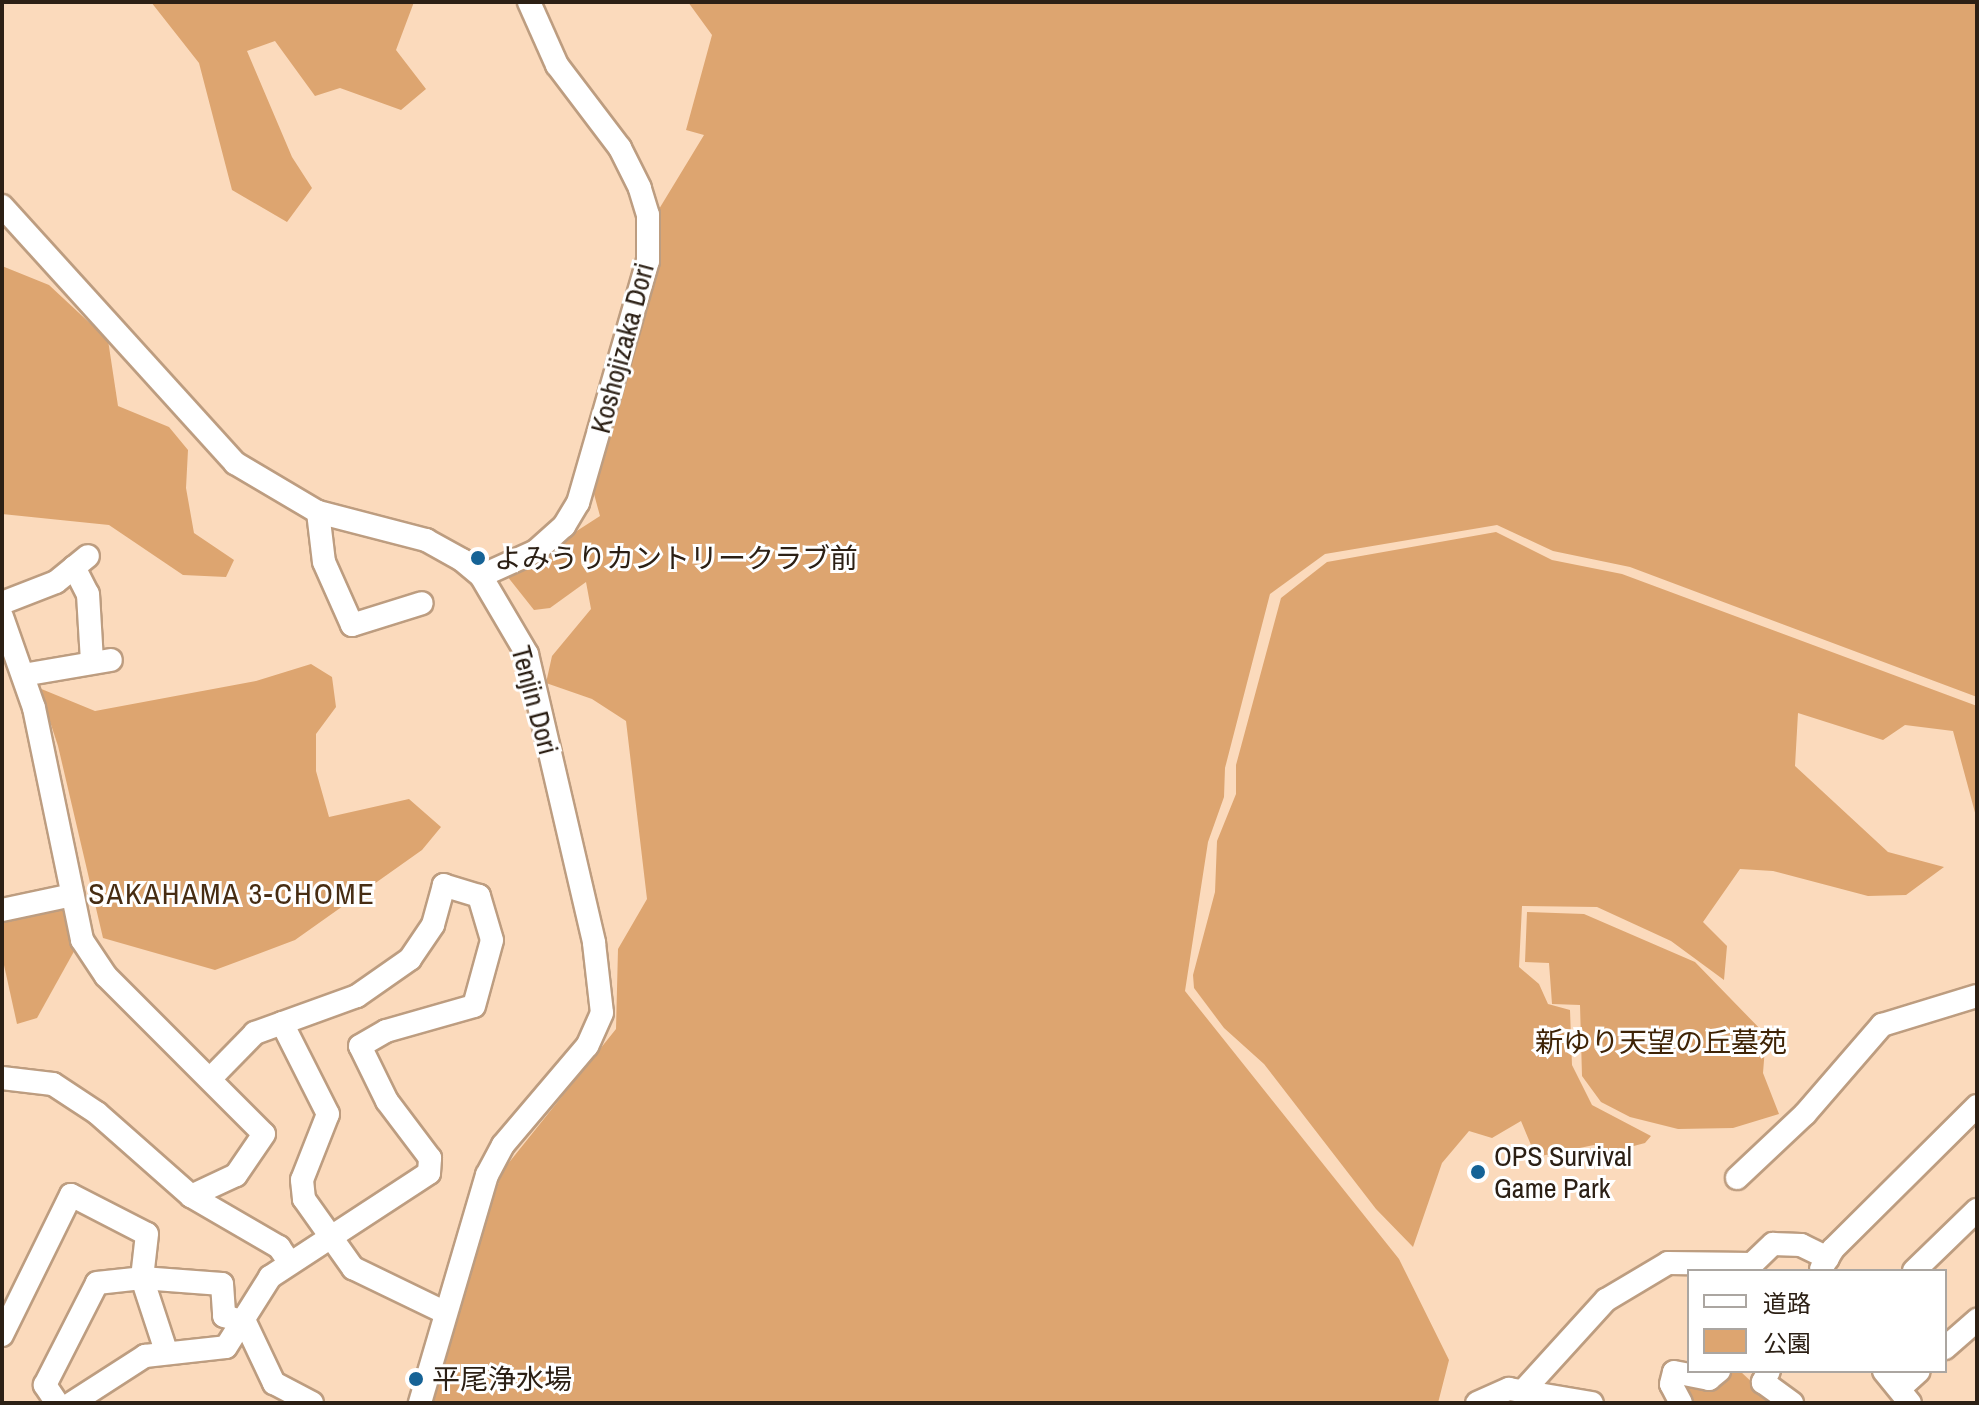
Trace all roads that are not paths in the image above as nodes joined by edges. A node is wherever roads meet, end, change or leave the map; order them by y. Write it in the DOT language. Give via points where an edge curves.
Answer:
graph roads {
  1 [pos="529,2"];
  2 [pos="2,206"];
  3 [pos="318,512"];
  4 [pos="481,576"];
  5 [pos="2,603"];
  6 [pos="422,603"];
  7 [pos="2,617"];
  8 [pos="23,675"];
  9 [pos="72,895"];
  10 [pos="2,910"];
  11 [pos="1977,996"];
  12 [pos="282,1023"];
  13 [pos="2,1078"];
  14 [pos="210,1079"];
  15 [pos="1977,1106"];
  16 [pos="1737,1178"];
  17 [pos="191,1196"];
  18 [pos="1977,1210"];
  19 [pos="331,1238"];
  20 [pos="289,1262"];
  21 [pos="1824,1264"];
  22 [pos="1754,1268"];
  23 [pos="1916,1269"];
  24 [pos="142,1278"];
  25 [pos="446,1313"];
  26 [pos="1977,1320"];
  27 [pos="245,1322"];
  28 [pos="2,1335"];
  29 [pos="1947,1346"];
  30 [pos="166,1351"];
  31 [pos="1716,1373"];
  32 [pos="1768,1373"];
  33 [pos="1886,1373"];
  34 [pos="1918,1373"];
  35 [pos="1524,1390"];
  36 [pos="1905,1396"];
  37 [pos="1501,1398"];
  38 [pos="57,1403"];
  39 [pos="72,1403"];
  40 [pos="312,1403"];
  41 [pos="420,1403"];
  42 [pos="1477,1403"];
  43 [pos="1592,1403"];
  44 [pos="1681,1403"];
  45 [pos="1792,1403"];
  1 -- 4 [label="street, Koshojizaka Dori" via="557,65 620,148 640,188 648,215 648,261 578,503 564,526 536,551"];
  2 -- 3 [label="street, Tenjin Dori" via="235,463"];
  3 -- 4 [label="street, Tenjin Dori" via="426,540"];
  3 -- 6 [label="street" via="324,562 352,625"];
  4 -- 25 [label="street, Tenjin Dori" via="527,654 594,943 602,1013 587,1046 498,1155 478,1198"];
  5 -- 8 [label="street" via="56,582 81,562 102,661"];
  7 -- 8 [label="street"];
  8 -- 9 [label="street"];
  9 -- 10 [label="street"];
  9 -- 14 [label="street" via="92,959"];
  11 -- 16 [label="street" via="1882,1025 1805,1114"];
  12 -- 14 [label="street" via="255,1033"];
  12 -- 19 [label="street" via="328,1114 302,1180 304,1199"];
  12 -- 19 [label="street" via="357,996 410,959 433,925 444,885 479,896 492,940 474,1006 386,1031 360,1046 387,1101 430,1158 429,1173"];
  13 -- 17 [label="street" via="53,1084 97,1113"];
  14 -- 17 [label="street" via="264,1134 236,1175"];
  15 -- 21 [label="street"];
  17 -- 20 [label="street" via="279,1247"];
  18 -- 23 [label="street"];
  19 -- 20 [label="street"];
  19 -- 25 [label="street" via="353,1268"];
  20 -- 27 [label="street" via="259,1291"];
  21 -- 22 [label="street" via="1801,1245 1773,1244"];
  22 -- 35 [label="street" via="1668,1263 1623,1286"];
  24 -- 27 [label="street" via="222,1284 224,1316"];
  24 -- 28 [label="street" via="147,1234 71,1195"];
  24 -- 30 [label="street"];
  24 -- 38 [label="street" via="97,1283 45,1385"];
  25 -- 41 [label="street, Tenjin Dori"];
  26 -- 29 [label="street"];
  27 -- 30 [label="street" via="226,1347 214,1352"];
  27 -- 40 [label="street" via="274,1383"];
  30 -- 39 [label="street" via="145,1356"];
  31 -- 44 [label="street" via="1709,1379 1674,1372 1671,1384"];
  32 -- 45 [label="street" via="1763,1382"];
  33 -- 36 [label="street"];
  34 -- 36 [label="street"];
  35 -- 37 [label="street"];
  35 -- 43 [label="street"];
  37 -- 42 [label="street"];
}
